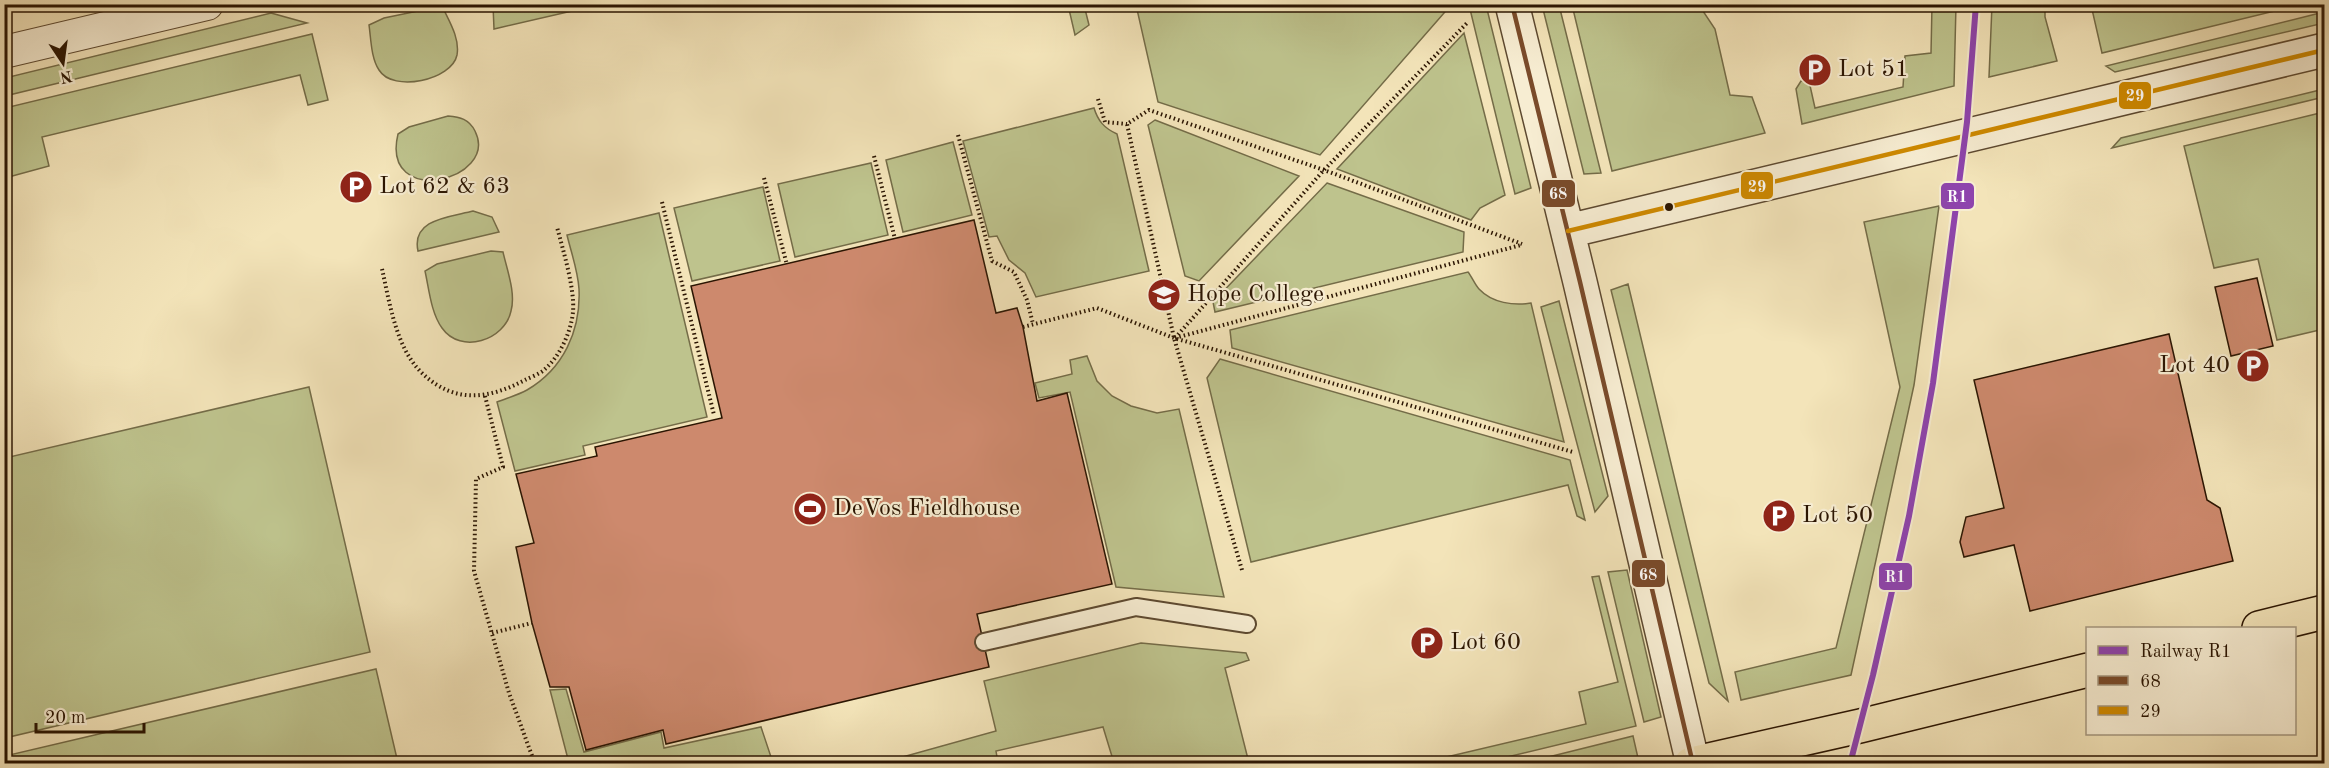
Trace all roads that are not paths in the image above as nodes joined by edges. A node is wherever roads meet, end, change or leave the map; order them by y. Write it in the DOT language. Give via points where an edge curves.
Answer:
graph roads {
  1 [pos="207,4"];
  2 [pos="1512,4"];
  3 [pos="2325,50"];
  4 [pos="4,52"];
  5 [pos="1568,231"];
  6 [pos="2325,612"];
  7 [pos="1247,624"];
  8 [pos="2263,627"];
  9 [pos="984,642"];
  10 [pos="2086,670"];
  11 [pos="1692,763"];
  1 -- 4 [label="street"];
  2 -- 5 [label="street"];
  3 -- 5 [label="street"];
  5 -- 11 [label="street"];
  6 -- 8 [label="main road"];
  7 -- 9 [label="lane" via="1136,607"];
  10 -- 11 [label="main road"];
}
